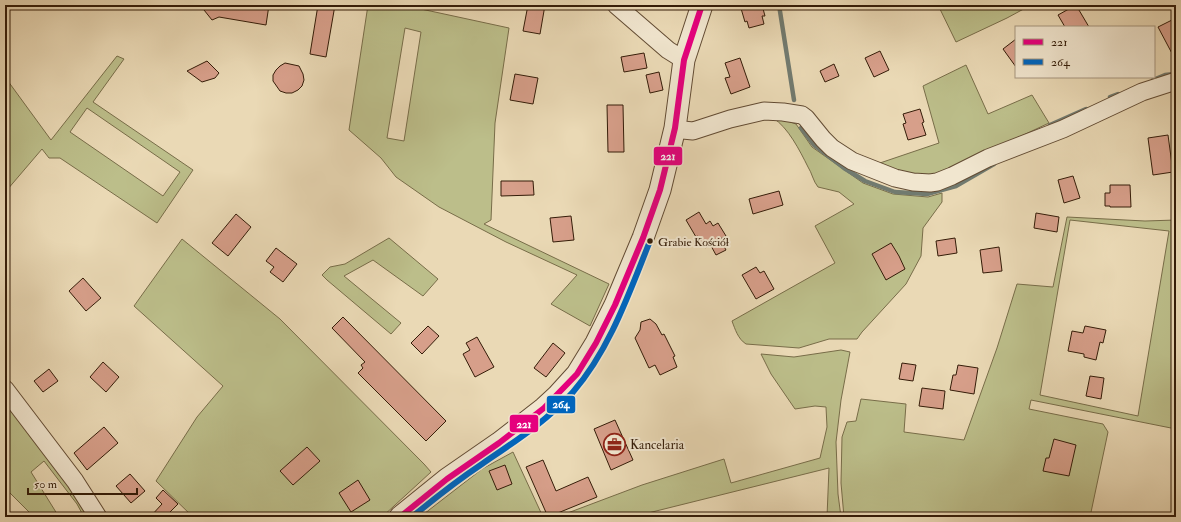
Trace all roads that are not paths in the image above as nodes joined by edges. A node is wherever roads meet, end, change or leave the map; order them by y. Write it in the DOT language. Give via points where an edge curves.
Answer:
graph roads {
  1 [pos="616,5"];
  2 [pos="702,5"];
  3 [pos="684,60"];
  4 [pos="1176,81"];
  5 [pos="675,128"];
  6 [pos="5,389"];
  7 [pos="98,517"];
  8 [pos="400,517"];
  1 -- 3 [label="street" via="668,50"];
  2 -- 3 [label="street"];
  3 -- 5 [label="street"];
  4 -- 5 [label="street" via="1142,92 952,176 930,182 895,178 852,161 832,148 802,115 764,111 693,131"];
  5 -- 8 [label="street" via="660,190 643,238 616,305 577,374 557,396 521,427 447,479"];
  6 -- 7 [label="street" via="75,481"];
}
